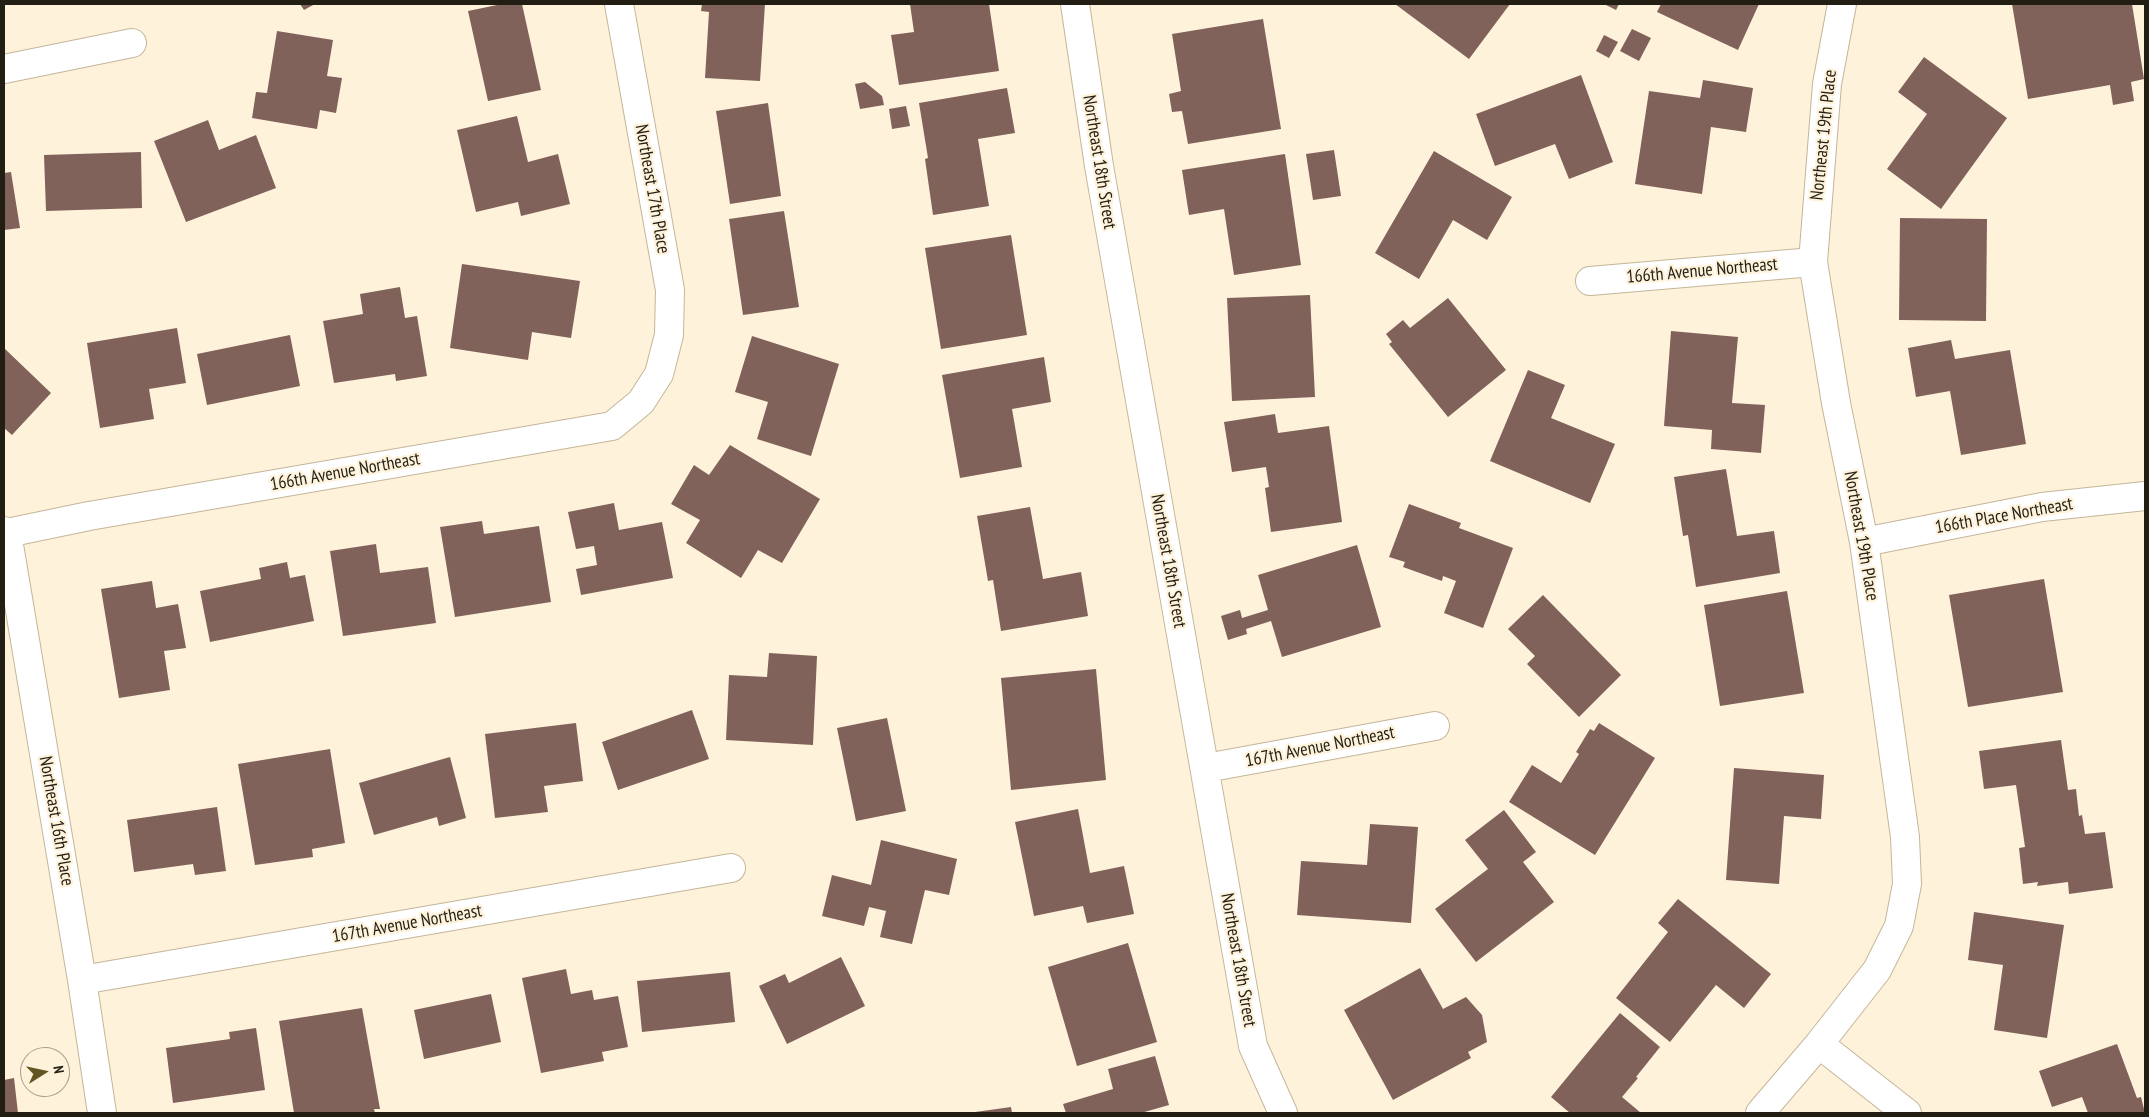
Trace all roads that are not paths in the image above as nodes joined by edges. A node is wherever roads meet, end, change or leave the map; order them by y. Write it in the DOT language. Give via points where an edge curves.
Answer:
graph roads {
  1 [pos="620,4"];
  2 [pos="1075,4"];
  3 [pos="1842,4"];
  4 [pos="132,43"];
  5 [pos="4,69"];
  6 [pos="1814,262"];
  7 [pos="1590,281"];
  8 [pos="659,374"];
  9 [pos="2145,496"];
  10 [pos="6,532"];
  11 [pos="1864,542"];
  12 [pos="1435,726"];
  13 [pos="1206,768"];
  14 [pos="731,868"];
  15 [pos="82,980"];
  16 [pos="1820,1044"];
  17 [pos="102,1113"];
  18 [pos="1283,1113"];
  19 [pos="1760,1113"];
  20 [pos="1907,1113"];
  1 -- 8 [label="street, Northeast 17th Place" via="670,290 668,335"];
  2 -- 13 [label="street, Northeast 18th Street" via="1100,176"];
  3 -- 6 [label="street, Northeast 19th Place" via="1827,84"];
  4 -- 5 [label="street"];
  6 -- 7 [label="street, 166th Avenue Northeast"];
  6 -- 11 [label="street, Northeast 19th Place" via="1836,403"];
  8 -- 10 [label="street, 166th Avenue Northeast" via="642,402 612,426"];
  9 -- 11 [label="street, 166th Place Northeast" via="2042,507"];
  10 -- 15 [label="street, Northeast 16th Place"];
  11 -- 16 [label="street, Northeast 19th Place" via="1905,837 1907,884 1899,926 1878,970"];
  12 -- 13 [label="street, 167th Avenue Northeast"];
  13 -- 18 [label="street, Northeast 18th Street" via="1253,1046"];
  14 -- 15 [label="street, 167th Avenue Northeast"];
  15 -- 17 [label="street, Northeast 16th Place"];
  16 -- 19 [label="street, Northeast 19th Place"];
  16 -- 20 [label="street"];
}
